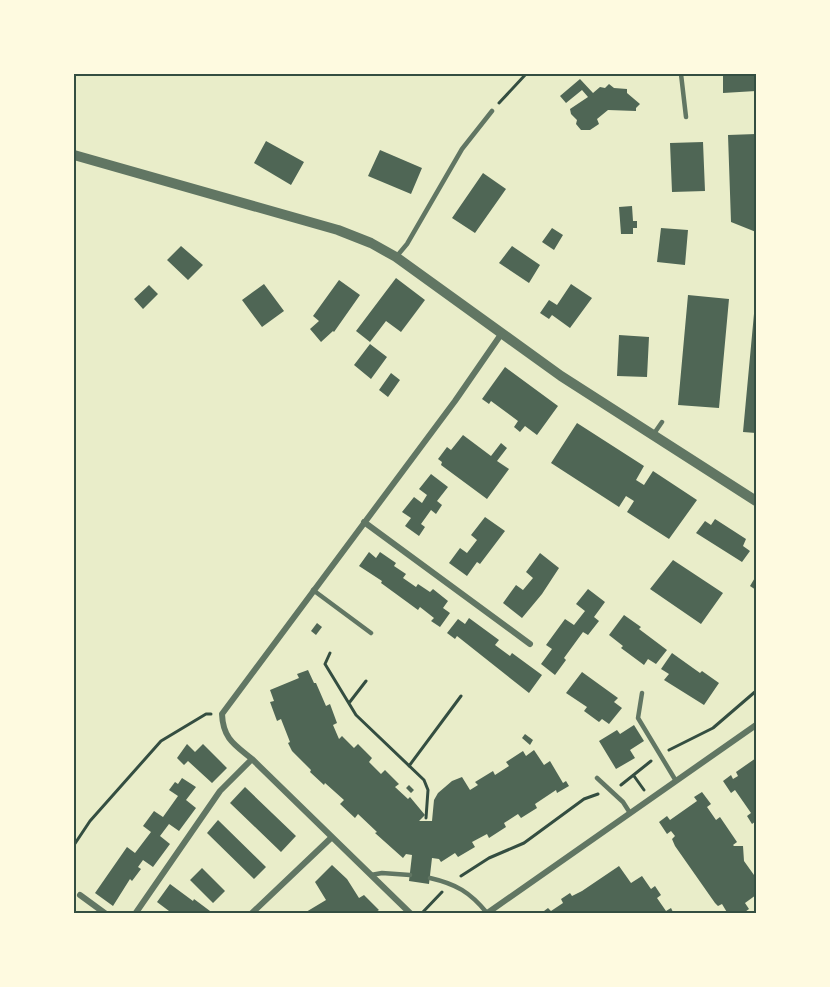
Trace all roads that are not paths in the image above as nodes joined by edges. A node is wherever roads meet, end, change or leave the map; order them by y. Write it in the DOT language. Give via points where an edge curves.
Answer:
graph roads {
  1 [pos="681,74"];
  2 [pos="492,111"];
  3 [pos="686,117"];
  4 [pos="74,155"];
  5 [pos="396,257"];
  6 [pos="502,333"];
  7 [pos="662,422"];
  8 [pos="653,435"];
  9 [pos="756,501"];
  10 [pos="364,522"];
  11 [pos="313,590"];
  12 [pos="371,633"];
  13 [pos="530,644"];
  14 [pos="642,693"];
  15 [pos="756,725"];
  16 [pos="252,759"];
  17 [pos="597,778"];
  18 [pos="676,781"];
  19 [pos="630,813"];
  20 [pos="332,837"];
  21 [pos="371,875"];
  22 [pos="410,875"];
  23 [pos="430,878"];
  24 [pos="80,895"];
  25 [pos="487,913"];
  26 [pos="106,914"];
  27 [pos="135,914"];
  28 [pos="251,914"];
  29 [pos="411,914"];
  1 -- 3 [label="lane"];
  2 -- 5 [label="lane" via="462,149"];
  4 -- 5 [label="street" via="338,230"];
  5 -- 6 [label="street"];
  6 -- 8 [label="street"];
  6 -- 10 [label="street"];
  7 -- 8 [label="lane"];
  8 -- 9 [label="street"];
  10 -- 11 [label="street"];
  10 -- 13 [label="street"];
  11 -- 12 [label="lane"];
  11 -- 16 [label="street" via="222,714 227,738"];
  14 -- 18 [label="lane" via="638,718"];
  15 -- 18 [label="street"];
  16 -- 20 [label="street"];
  16 -- 27 [label="street" via="220,791"];
  17 -- 19 [label="lane"];
  18 -- 19 [label="street"];
  19 -- 25 [label="street"];
  20 -- 21 [label="street"];
  20 -- 28 [label="street"];
  21 -- 22 [label="lane"];
  21 -- 29 [label="street"];
  23 -- 25 [label="lane" via="451,883"];
  24 -- 26 [label="street"];
}
